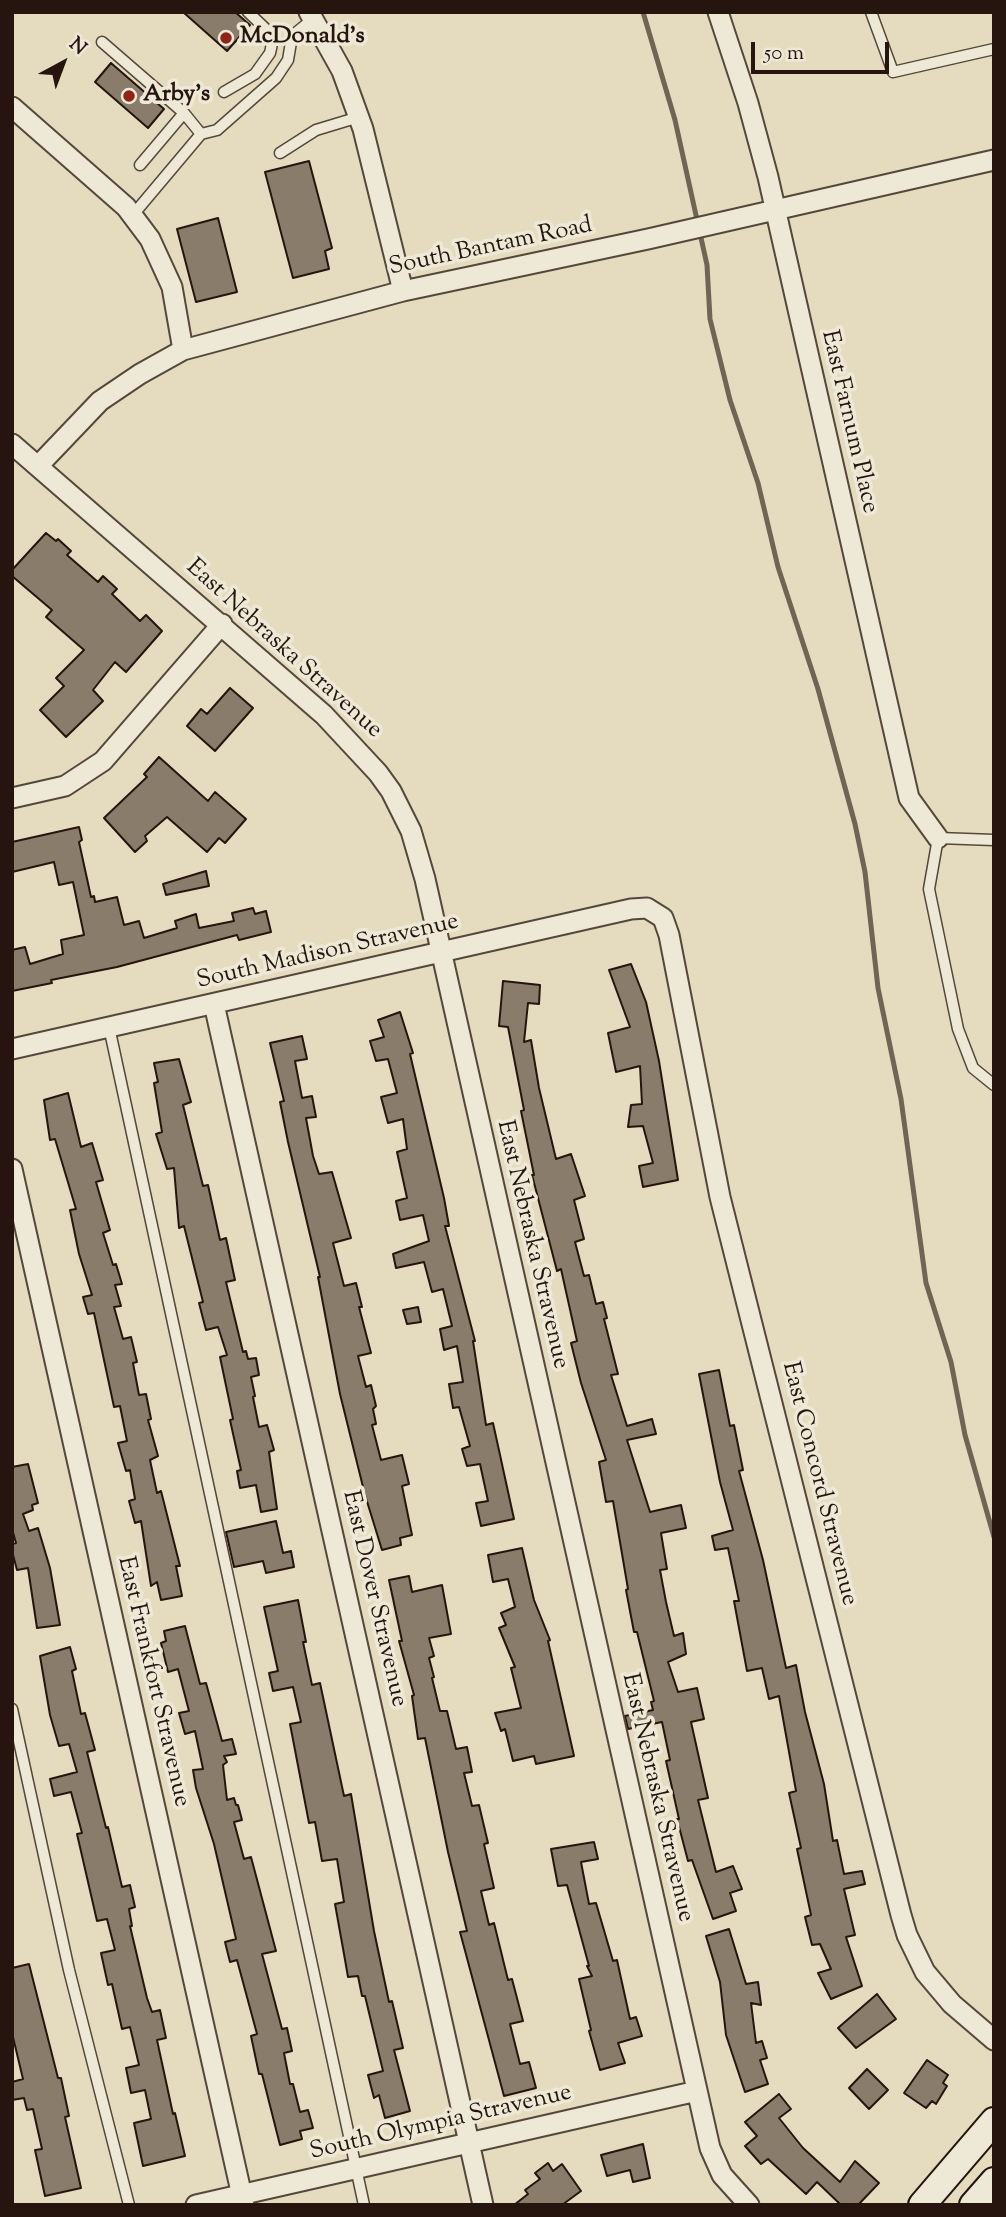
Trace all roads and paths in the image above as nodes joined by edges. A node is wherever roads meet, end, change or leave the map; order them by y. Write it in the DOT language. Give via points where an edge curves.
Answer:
graph roads {
  1 [pos="248,12"];
  2 [pos="718,12"];
  3 [pos="871,12"];
  4 [pos="311,16"];
  5 [pos="102,43"];
  6 [pos="994,49"];
  7 [pos="224,92"];
  8 [pos="12,107"];
  9 [pos="184,113"];
  10 [pos="359,117"];
  11 [pos="201,134"];
  12 [pos="280,153"];
  13 [pos="994,160"];
  14 [pos="140,165"];
  15 [pos="774,209"];
  16 [pos="132,216"];
  17 [pos="403,291"];
  18 [pos="183,350"];
  19 [pos="12,444"];
  20 [pos="38,466"];
  21 [pos="222,624"];
  22 [pos="12,798"];
  23 [pos="938,838"];
  24 [pos="994,840"];
  25 [pos="655,911"];
  26 [pos="441,953"];
  27 [pos="214,1004"];
  28 [pos="109,1027"];
  29 [pos="12,1049"];
  30 [pos="994,1085"];
  31 [pos="12,1169"];
  32 [pos="12,1709"];
  33 [pos="994,2040"];
  34 [pos="697,2091"];
  35 [pos="994,2121"];
  36 [pos="470,2143"];
  37 [pos="356,2169"];
  38 [pos="994,2181"];
  39 [pos="243,2200"];
  40 [pos="129,2205"];
  41 [pos="196,2205"];
  42 [pos="364,2205"];
  43 [pos="483,2205"];
  44 [pos="749,2205"];
  45 [pos="922,2205"];
  46 [pos="973,2205"];
  1 -- 7 [label="lane" via="270,33 270,53 255,74"];
  2 -- 15 [label="street, East Farnum Place" via="748,103"];
  3 -- 6 [label="lane" via="893,72"];
  4 -- 10 [label="street" via="342,71"];
  4 -- 11 [label="lane" via="292,36 288,60 276,78 217,130"];
  5 -- 9 [label="lane"];
  8 -- 16 [label="street"];
  9 -- 11 [label="lane"];
  9 -- 14 [label="lane"];
  10 -- 12 [label="lane" via="316,130"];
  10 -- 17 [label="street"];
  11 -- 16 [label="lane"];
  13 -- 15 [label="street, South Bantam Road"];
  15 -- 17 [label="street, South Bantam Road"];
  15 -- 23 [label="street, East Farnum Place" via="909,798"];
  16 -- 18 [label="street" via="150,239 172,287"];
  17 -- 18 [label="street, South Bantam Road"];
  18 -- 20 [label="street, South Bantam Road" via="100,401"];
  19 -- 20 [label="street, East Nebraska Stravenue"];
  20 -- 21 [label="street, East Nebraska Stravenue"];
  21 -- 22 [label="street" via="103,761 65,786"];
  21 -- 26 [label="street, East Nebraska Stravenue" via="324,715 391,791 419,856"];
  23 -- 24 [label="lane"];
  23 -- 30 [label="lane" via="929,889 958,1029 973,1068"];
  25 -- 26 [label="street, South Madison Stravenue" via="631,909"];
  25 -- 33 [label="street, East Concord Stravenue" via="669,935 720,1197 901,1915 925,1972 952,2004"];
  26 -- 27 [label="street, South Madison Stravenue"];
  26 -- 34 [label="street, East Nebraska Stravenue"];
  27 -- 28 [label="street, South Madison Stravenue"];
  27 -- 36 [label="street, East Dover Stravenue"];
  28 -- 29 [label="street, South Madison Stravenue"];
  28 -- 37 [label="lane"];
  31 -- 39 [label="street, East Frankfort Stravenue"];
  32 -- 40 [label="lane" via="69,1970"];
  34 -- 36 [label="street, South Olympia Stravenue"];
  34 -- 44 [label="street, East Nebraska Stravenue" via="714,2161"];
  35 -- 45 [label="main road"];
  36 -- 37 [label="street, South Olympia Stravenue"];
  36 -- 43 [label="street, East Dover Stravenue"];
  37 -- 39 [label="street, South Olympia Stravenue"];
  37 -- 42 [label="lane"];
  38 -- 46 [label="main road"];
  39 -- 41 [label="street, South Olympia Stravenue"];
}
